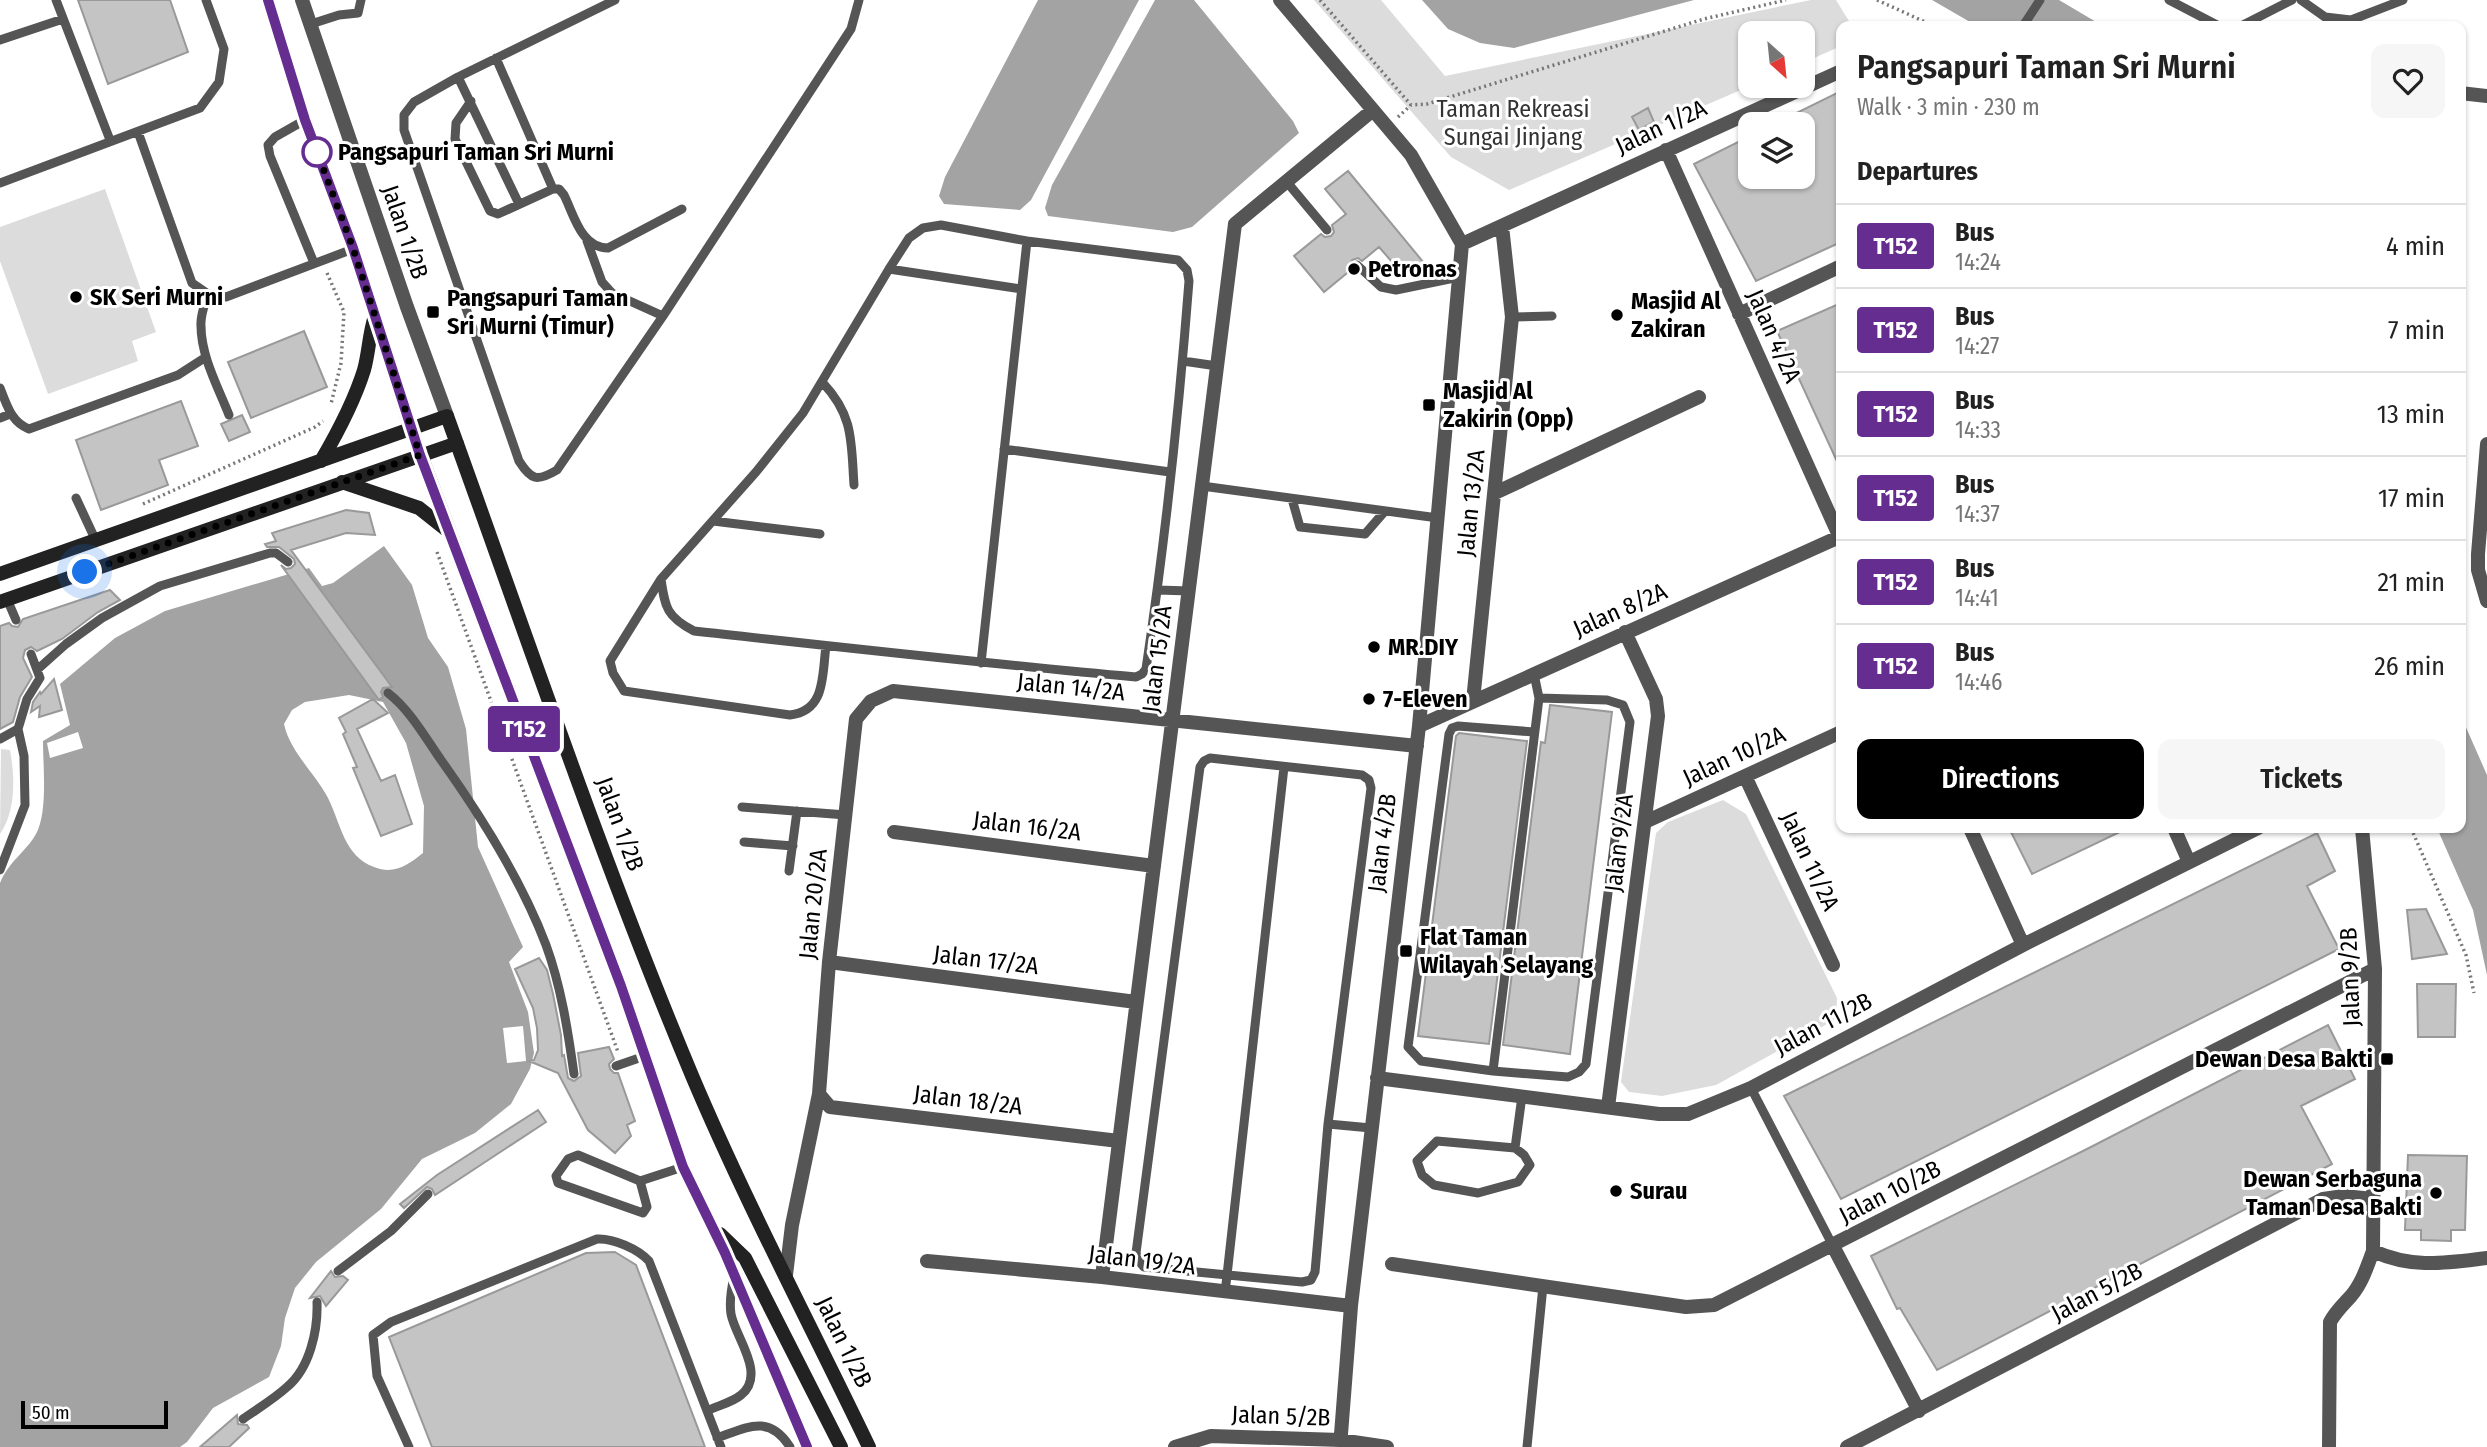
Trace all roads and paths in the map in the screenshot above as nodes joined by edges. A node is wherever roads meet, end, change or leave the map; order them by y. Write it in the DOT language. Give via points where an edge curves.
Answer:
graph roads {
  1 [pos="56,0"];
  2 [pos="206,0"];
  3 [pos="268,0"];
  4 [pos="302,0"];
  5 [pos="361,0"];
  6 [pos="615,0"];
  7 [pos="859,0"];
  8 [pos="1280,0"];
  9 [pos="1320,0"];
  10 [pos="1786,0"];
  11 [pos="1877,0"];
  12 [pos="2040,0"];
  13 [pos="2169,0"];
  14 [pos="2292,0"];
  15 [pos="2301,0"];
  16 [pos="2403,0"];
  17 [pos="600,3"];
  18 [pos="62,19"];
  19 [pos="1923,21"];
  20 [pos="2026,21"];
  21 [pos="2209,21"];
  22 [pos="2251,21"];
  23 [pos="311,24"];
  24 [pos="0,40"];
  25 [pos="496,58"];
  26 [pos="1836,73"];
  27 [pos="458,77"];
  28 [pos="2466,94"];
  29 [pos="2487,96"];
  30 [pos="471,101"];
  31 [pos="1373,110"];
  32 [pos="305,120"];
  33 [pos="138,132"];
  34 [pos="110,140"];
  35 [pos="1666,150"];
  36 [pos="1286,181"];
  37 [pos="0,183"];
  38 [pos="553,189"];
  39 [pos="519,204"];
  40 [pos="682,209"];
  41 [pos="1502,226"];
  42 [pos="1327,230"];
  43 [pos="587,241"];
  44 [pos="1027,241"];
  45 [pos="1462,244"];
  46 [pos="353,248"];
  47 [pos="318,261"];
  48 [pos="1357,265"];
  49 [pos="1836,268"];
  50 [pos="889,269"];
  51 [pos="1459,277"];
  52 [pos="1021,289"];
  53 [pos="208,294"];
  54 [pos="1739,314"];
  55 [pos="375,316"];
  56 [pos="663,316"];
  57 [pos="1552,316"];
  58 [pos="1512,317"];
  59 [pos="206,357"];
  60 [pos="1183,361"];
  61 [pos="1217,366"];
  62 [pos="823,383"];
  63 [pos="0,388"];
  64 [pos="1699,397"];
  65 [pos="331,407"];
  66 [pos="10,414"];
  67 [pos="327,414"];
  68 [pos="229,415"];
  69 [pos="447,416"];
  70 [pos="0,418"];
  71 [pos="411,429"];
  72 [pos="457,443"];
  73 [pos="2487,444"];
  74 [pos="1004,449"];
  75 [pos="420,455"];
  76 [pos="321,461"];
  77 [pos="1170,471"];
  78 [pos="342,482"];
  79 [pos="854,485"];
  80 [pos="1202,486"];
  81 [pos="1494,493"];
  82 [pos="76,498"];
  83 [pos="1292,499"];
  84 [pos="140,505"];
  85 [pos="1385,511"];
  86 [pos="1438,518"];
  87 [pos="713,521"];
  88 [pos="1836,530"];
  89 [pos="449,531"];
  90 [pos="2483,533"];
  91 [pos="820,534"];
  92 [pos="96,541"];
  93 [pos="1836,541"];
  94 [pos="288,562"];
  95 [pos="0,574"];
  96 [pos="661,579"];
  97 [pos="1158,590"];
  98 [pos="1189,590"];
  99 [pos="4,601"];
  100 [pos="2487,601"];
  101 [pos="16,620"];
  102 [pos="1625,632"];
  103 [pos="826,646"];
  104 [pos="31,654"];
  105 [pos="981,663"];
  106 [pos="38,669"];
  107 [pos="1534,674"];
  108 [pos="388,693"];
  109 [pos="1539,698"];
  110 [pos="1474,701"];
  111 [pos="856,719"];
  112 [pos="1172,720"];
  113 [pos="1419,726"];
  114 [pos="18,729"];
  115 [pos="1534,732"];
  116 [pos="1836,734"];
  117 [pos="0,739"];
  118 [pos="1417,746"];
  119 [pos="1284,767"];
  120 [pos="1745,776"];
  121 [pos="742,807"];
  122 [pos="797,811"];
  123 [pos="846,815"];
  124 [pos="1645,822"];
  125 [pos="894,832"];
  126 [pos="1972,833"];
  127 [pos="2176,833"];
  128 [pos="2248,833"];
  129 [pos="2362,833"];
  130 [pos="2413,833"];
  131 [pos="744,842"];
  132 [pos="793,846"];
  133 [pos="3,853"];
  134 [pos="2189,862"];
  135 [pos="1154,866"];
  136 [pos="0,870"];
  137 [pos="789,871"];
  138 [pos="2023,944"];
  139 [pos="829,962"];
  140 [pos="1833,965"];
  141 [pos="2375,969"];
  142 [pos="2474,993"];
  143 [pos="1136,1002"];
  144 [pos="645,1056"];
  145 [pos="616,1066"];
  146 [pos="1493,1071"];
  147 [pos="574,1074"];
  148 [pos="1377,1078"];
  149 [pos="1751,1088"];
  150 [pos="819,1094"];
  151 [pos="1522,1096"];
  152 [pos="1608,1107"];
  153 [pos="1328,1124"];
  154 [pos="1371,1128"];
  155 [pos="1119,1141"];
  156 [pos="1515,1148"];
  157 [pos="683,1167"];
  158 [pos="640,1181"];
  159 [pos="428,1194"];
  160 [pos="2373,1199"];
  161 [pos="711,1225"];
  162 [pos="1833,1246"];
  163 [pos="2373,1251"];
  164 [pos="2487,1258"];
  165 [pos="927,1261"];
  166 [pos="1392,1264"];
  167 [pos="338,1271"];
  168 [pos="734,1275"];
  169 [pos="786,1275"];
  170 [pos="1227,1275"];
  171 [pos="1101,1277"];
  172 [pos="1543,1286"];
  173 [pos="1225,1293"];
  174 [pos="317,1302"];
  175 [pos="1351,1306"];
  176 [pos="707,1410"];
  177 [pos="1919,1411"];
  178 [pos="243,1419"];
  179 [pos="719,1443"];
  180 [pos="1340,1444"];
  181 [pos="409,1447"];
  182 [pos="790,1447"];
  183 [pos="807,1447"];
  184 [pos="841,1447"];
  185 [pos="869,1447"];
  186 [pos="1175,1447"];
  187 [pos="1382,1447"];
  188 [pos="1527,1447"];
  189 [pos="1847,1447"];
  190 [pos="2329,1447"];
  1 -- 18 [label="lane"];
  2 -- 33 [label="lane" via="224,49 219,82 201,108"];
  3 -- 32 [label="street"];
  4 -- 23 [label="street, Jalan 1/2B"];
  5 -- 23 [label="lane" via="358,13"];
  6 -- 17 [label="lane"];
  7 -- 56 [label="lane" via="850,29"];
  8 -- 31 [label="street"];
  9 -- 10 [label="path" via="1411,105 1427,104 1704,19"];
  11 -- 19 [label="path"];
  12 -- 20 [label="lane"];
  13 -- 21 [label="lane"];
  14 -- 22 [label="lane"];
  15 -- 16 [label="lane" via="2325,16 2351,20"];
  17 -- 25 [label="lane"];
  18 -- 24 [label="lane"];
  18 -- 34 [label="lane"];
  23 -- 69 [label="street, Jalan 1/2B"];
  25 -- 27 [label="lane"];
  25 -- 38 [label="lane"];
  26 -- 35 [label="street, Jalan 1/2A"];
  27 -- 30 [label="lane"];
  27 -- 56 [label="lane" via="414,103 404,115 404,130 519,461 528,475 545,477 557,470"];
  28 -- 29 [label="street"];
  30 -- 39 [label="lane"];
  30 -- 39 [label="lane" via="456,123 455,139 490,211 498,214"];
  31 -- 36 [label="street, Jalan 15/2A"];
  31 -- 45 [label="street" via="1411,155"];
  32 -- 46 [label="street"];
  32 -- 47 [label="lane" via="268,145"];
  33 -- 34 [label="lane"];
  33 -- 53 [label="lane" via="192,283"];
  34 -- 37 [label="lane"];
  35 -- 41 [label="street, Jalan 1/2A"];
  35 -- 54 [label="street, Jalan 4/2A"];
  36 -- 42 [label="lane"];
  36 -- 61 [label="street, Jalan 15/2A" via="1235,224"];
  38 -- 39 [label="lane"];
  38 -- 43 [label="lane" via="564,195"];
  40 -- 43 [label="lane" via="608,248"];
  41 -- 45 [label="street, Jalan 1/2A"];
  41 -- 58 [label="street, Jalan 13/2A"];
  43 -- 56 [label="lane" via="602,282 612,293"];
  44 -- 50 [label="lane" via="941,225 923,228 909,238"];
  44 -- 52 [label="lane"];
  44 -- 60 [label="lane" via="1178,260 1189,281"];
  45 -- 51 [label="street, Jalan 4/2B"];
  46 -- 47 [label="lane"];
  46 -- 55 [label="street"];
  47 -- 53 [label="lane" via="226,297"];
  47 -- 65 [label="path" via="344,312 341,362"];
  48 -- 51 [label="lane" via="1381,287 1396,290"];
  49 -- 54 [label="street"];
  50 -- 52 [label="lane"];
  50 -- 62 [label="lane"];
  51 -- 86 [label="street, Jalan 4/2B"];
  52 -- 74 [label="lane"];
  53 -- 59 [label="lane" via="201,316"];
  54 -- 88 [label="street, Jalan 4/2A"];
  55 -- 71 [label="street"];
  55 -- 76 [label="street" via="364,368 343,422"];
  57 -- 58 [label="lane"];
  58 -- 81 [label="street, Jalan 13/2A"];
  59 -- 66 [label="lane" via="178,375 30,429"];
  59 -- 68 [label="lane"];
  60 -- 61 [label="lane"];
  60 -- 77 [label="lane"];
  61 -- 80 [label="street, Jalan 15/2A"];
  62 -- 79 [label="lane" via="845,412"];
  62 -- 87 [label="lane"];
  63 -- 66 [label="lane"];
  64 -- 81 [label="street"];
  66 -- 70 [label="lane"];
  67 -- 84 [label="path" via="315,427"];
  69 -- 71 [label="street"];
  69 -- 72 [label="street, Jalan 1/2B"];
  71 -- 75 [label="street"];
  71 -- 76 [label="street"];
  72 -- 75 [label="street"];
  72 -- 169 [label="street, Jalan 1/2B" via="638,940 694,1079"];
  73 -- 90 [label="street"];
  74 -- 77 [label="lane"];
  74 -- 105 [label="lane"];
  75 -- 78 [label="street"];
  75 -- 89 [label="street"];
  76 -- 92 [label="street"];
  77 -- 97 [label="lane"];
  78 -- 89 [label="street" via="419,508"];
  78 -- 99 [label="street"];
  80 -- 83 [label="lane"];
  80 -- 98 [label="street, Jalan 15/2A"];
  81 -- 110 [label="street, Jalan 13/2A"];
  82 -- 92 [label="lane"];
  83 -- 85 [label="lane"];
  83 -- 85 [label="lane" via="1300,527 1365,534"];
  85 -- 86 [label="lane"];
  86 -- 113 [label="street, Jalan 4/2B"];
  87 -- 91 [label="lane"];
  87 -- 96 [label="lane"];
  89 -- 144 [label="street"];
  90 -- 100 [label="street" via="2478,570"];
  92 -- 95 [label="street"];
  93 -- 102 [label="street, Jalan 8/2A"];
  94 -- 106 [label="lane" via="270,553 160,586 102,618"];
  96 -- 103 [label="lane" via="665,607 677,622 694,631"];
  96 -- 103 [label="lane" via="610,661 624,691 804,714 817,701"];
  97 -- 98 [label="lane"];
  97 -- 105 [label="lane" via="1146,669 1136,677"];
  98 -- 112 [label="street, Jalan 15/2A"];
  99 -- 101 [label="lane"];
  102 -- 107 [label="street, Jalan 8/2A"];
  102 -- 124 [label="street, Jalan 9/2A" via="1656,699 1658,716"];
  103 -- 105 [label="lane"];
  104 -- 106 [label="lane"];
  106 -- 114 [label="lane" via="40,678 27,699"];
  107 -- 109 [label="lane"];
  107 -- 110 [label="street, Jalan 8/2A"];
  108 -- 147 [label="lane" via="459,785 521,892 546,945 565,1013"];
  109 -- 115 [label="lane"];
  109 -- 146 [label="lane" via="1607,700 1623,705 1630,722 1586,1064 1568,1077"];
  110 -- 113 [label="street, Jalan 8/2A"];
  111 -- 112 [label="street, Jalan 14/2A" via="871,701 893,691"];
  111 -- 123 [label="street, Jalan 20/2A"];
  112 -- 118 [label="street, Jalan 14/2A"];
  112 -- 135 [label="street, Jalan 15/2A"];
  113 -- 118 [label="street, Jalan 4/2B"];
  114 -- 117 [label="lane"];
  114 -- 133 [label="lane" via="24,756 24,805"];
  115 -- 146 [label="lane"];
  115 -- 146 [label="lane" via="1458,726 1448,734 1410,1023 1408,1047 1421,1060"];
  116 -- 120 [label="street, Jalan 10/2A"];
  118 -- 148 [label="street, Jalan 4/2B"];
  119 -- 153 [label="lane" via="1362,775 1371,788"];
  119 -- 170 [label="lane"];
  119 -- 170 [label="lane" via="1210,758 1200,767 1136,1253 1144,1267"];
  120 -- 124 [label="street, Jalan 10/2A"];
  120 -- 140 [label="street, Jalan 11/2A"];
  121 -- 122 [label="lane"];
  122 -- 123 [label="lane"];
  122 -- 132 [label="lane"];
  123 -- 139 [label="street, Jalan 20/2A"];
  124 -- 152 [label="street, Jalan 9/2A"];
  125 -- 135 [label="street, Jalan 16/2A"];
  126 -- 138 [label="street"];
  127 -- 134 [label="street"];
  128 -- 134 [label="street, Jalan 11/2B"];
  129 -- 141 [label="street, Jalan 9/2B"];
  130 -- 142 [label="path" via="2466,955"];
  131 -- 132 [label="lane"];
  132 -- 137 [label="lane"];
  133 -- 136 [label="lane"];
  134 -- 138 [label="street, Jalan 11/2B"];
  135 -- 143 [label="street, Jalan 15/2A"];
  138 -- 149 [label="street, Jalan 11/2B"];
  139 -- 143 [label="street, Jalan 17/2A"];
  139 -- 150 [label="street, Jalan 20/2A"];
  141 -- 160 [label="street, Jalan 9/2B"];
  141 -- 162 [label="street, Jalan 10/2B"];
  143 -- 155 [label="street, Jalan 15/2A"];
  144 -- 145 [label="lane"];
  144 -- 157 [label="street"];
  148 -- 151 [label="street, Jalan 11/2B"];
  148 -- 154 [label="street, Jalan 4/2B"];
  149 -- 152 [label="street, Jalan 11/2B" via="1688,1114"];
  149 -- 162 [label="lane"];
  150 -- 155 [label="street, Jalan 18/2A" via="830,1107"];
  150 -- 169 [label="street, Jalan 20/2A"];
  151 -- 152 [label="street, Jalan 11/2B"];
  151 -- 156 [label="lane"];
  153 -- 154 [label="lane"];
  153 -- 170 [label="lane" via="1311,1280"];
  154 -- 175 [label="street, Jalan 4/2B"];
  155 -- 171 [label="street, Jalan 15/2A"];
  156 -- 156 [label="lane" via="1530,1165 1517,1182 1478,1192 1434,1185 1422,1175 1417,1161 1437,1141"];
  157 -- 158 [label="lane"];
  157 -- 161 [label="street"];
  158 -- 158 [label="lane" via="647,1207 643,1213 558,1183 556,1176 568,1158 578,1155"];
  159 -- 167 [label="lane" via="391,1231"];
  160 -- 163 [label="street, Jalan 9/2B"];
  160 -- 177 [label="street, Jalan 5/2B" via="2323,1199"];
  161 -- 168 [label="street"];
  161 -- 184 [label="street" via="745,1258 765,1292"];
  162 -- 172 [label="street, Jalan 10/2B" via="1714,1305 1686,1307"];
  162 -- 177 [label="street"];
  163 -- 164 [label="street" via="2420,1265"];
  163 -- 190 [label="street" via="2363,1279 2330,1322"];
  165 -- 171 [label="street, Jalan 19/2A"];
  166 -- 172 [label="street, Jalan 10/2B"];
  168 -- 176 [label="lane" via="732,1316 749,1358 750,1380 742,1394"];
  168 -- 183 [label="street"];
  169 -- 185 [label="street, Jalan 1/2B"];
  170 -- 173 [label="lane"];
  171 -- 173 [label="street, Jalan 19/2A"];
  172 -- 188 [label="lane"];
  173 -- 175 [label="street, Jalan 19/2A"];
  174 -- 178 [label="lane" via="311,1347 302,1370 289,1386"];
  175 -- 180 [label="street, Jalan 4/2B"];
  176 -- 179 [label="lane"];
  176 -- 181 [label="lane" via="649,1261 643,1254 597,1239 391,1322 373,1335 377,1376"];
  177 -- 189 [label="street, Jalan 5/2B"];
  179 -- 182 [label="lane" via="753,1425 782,1434"];
  180 -- 186 [label="street, Jalan 5/2B" via="1211,1436"];
  180 -- 187 [label="street, Jalan 5/2B"];
}
